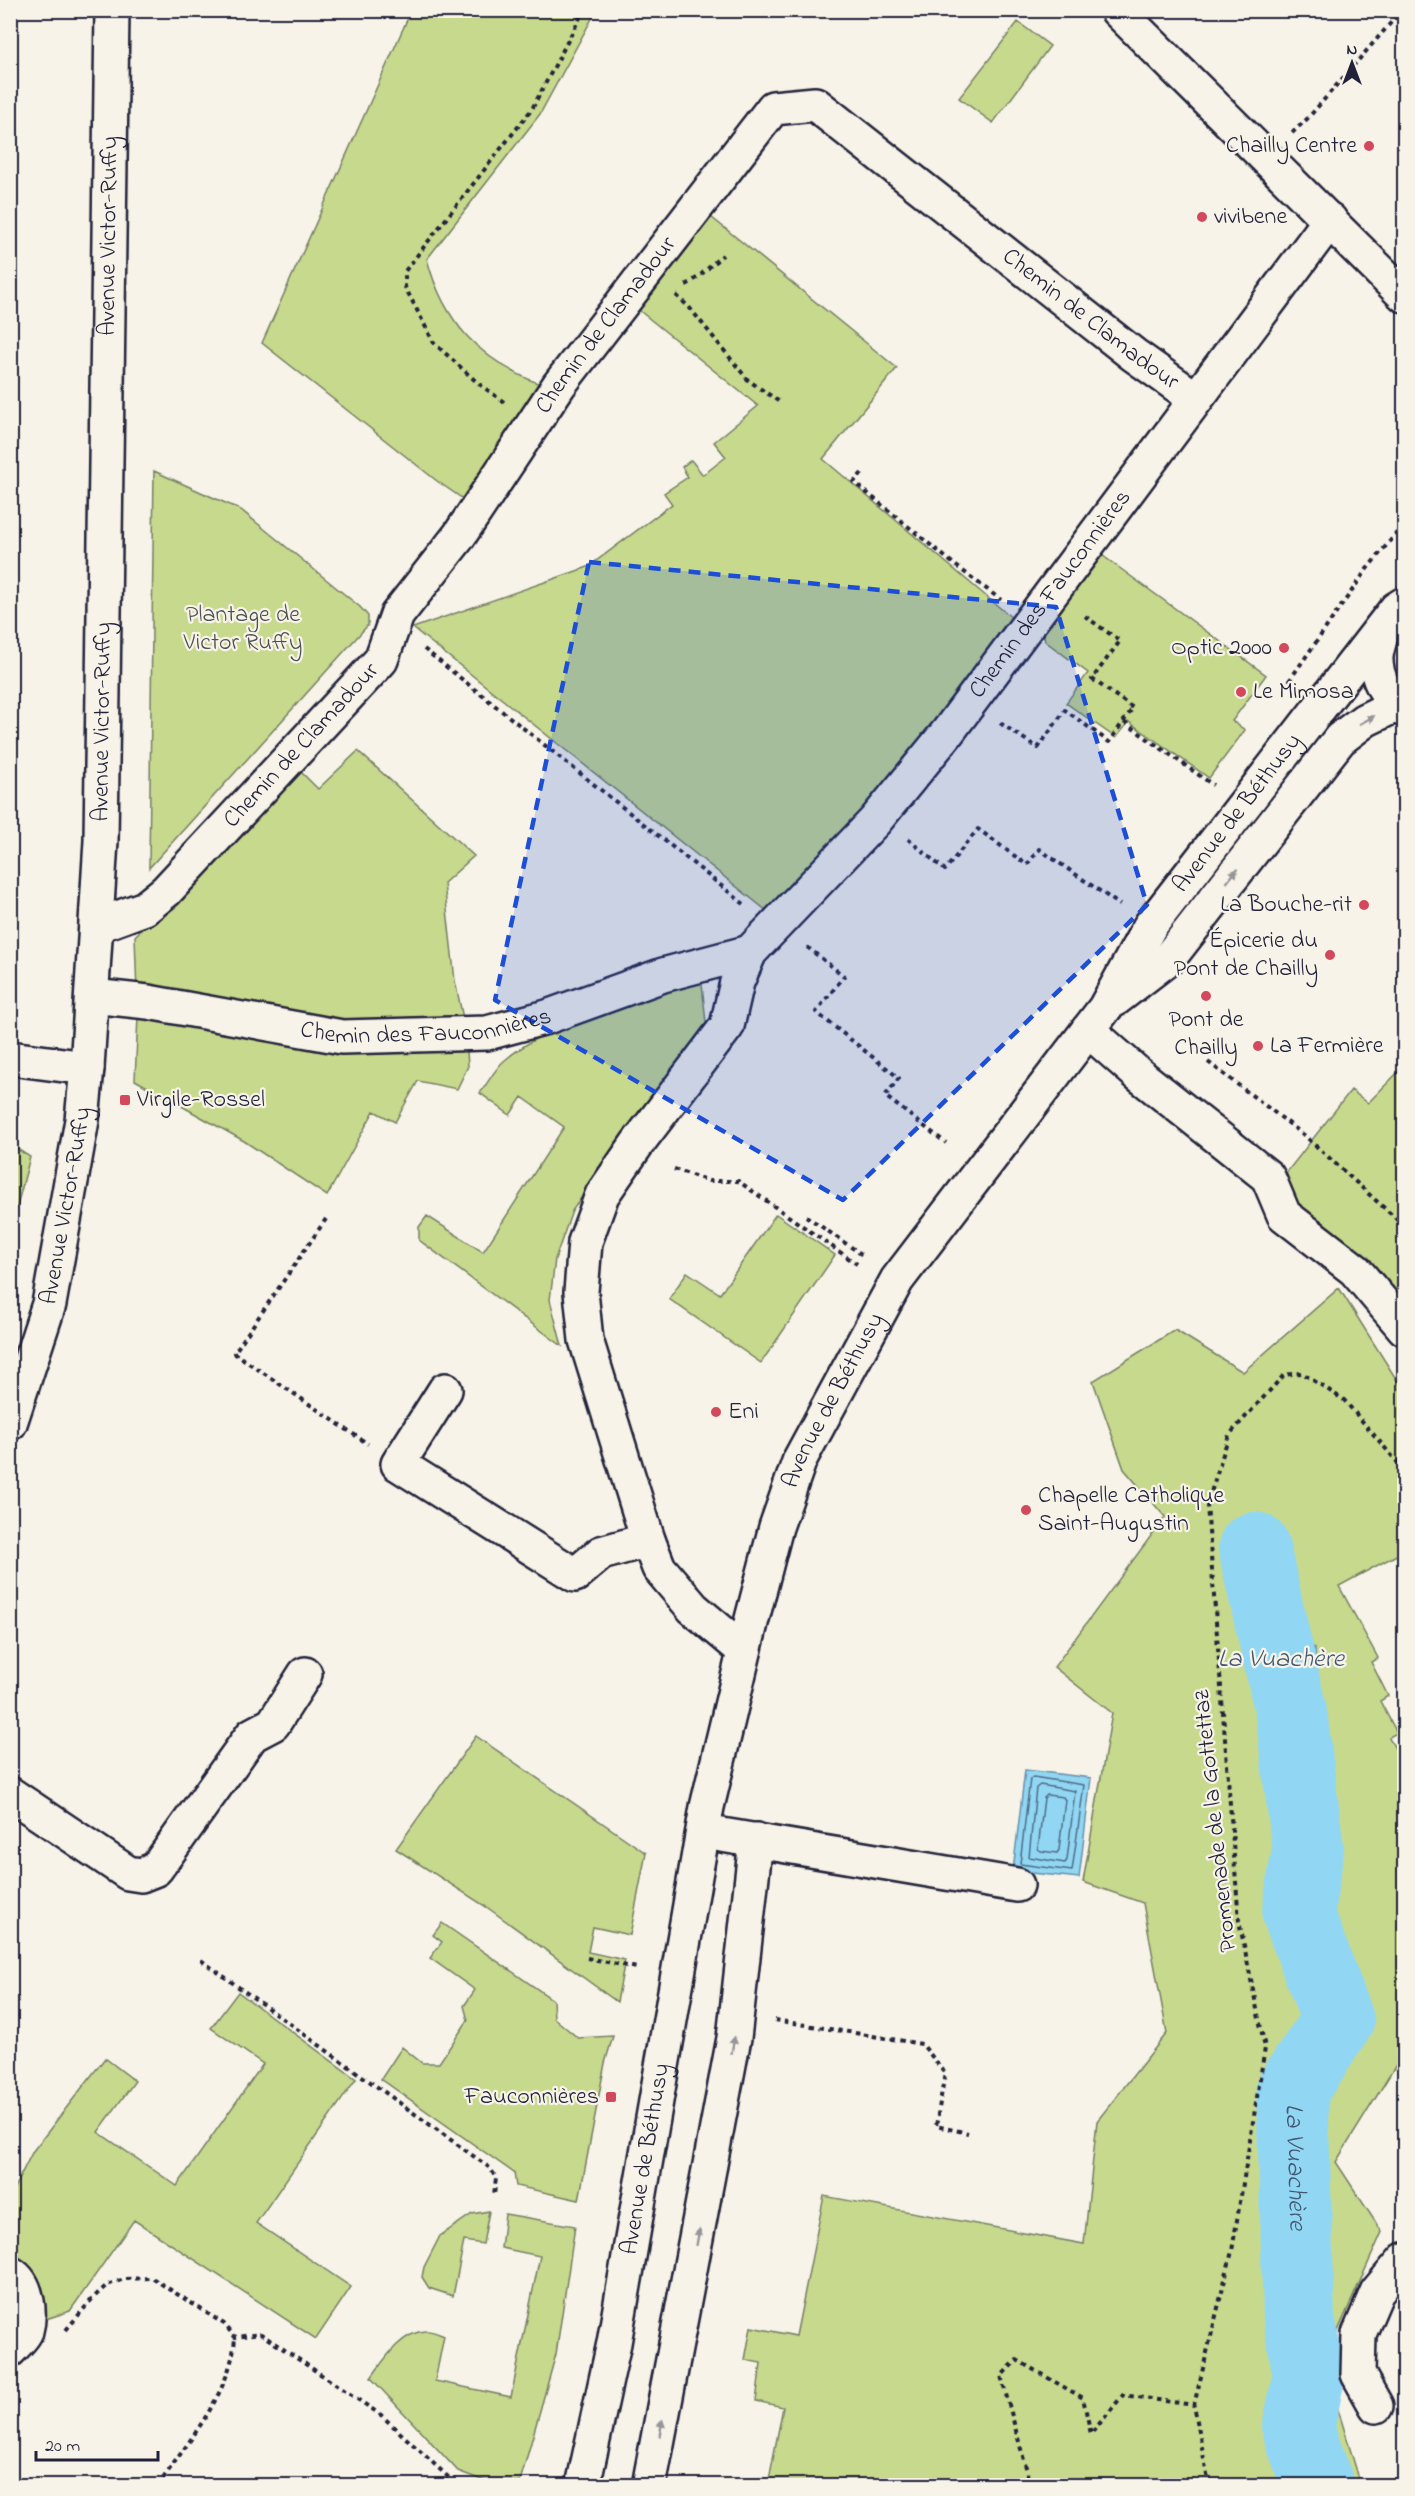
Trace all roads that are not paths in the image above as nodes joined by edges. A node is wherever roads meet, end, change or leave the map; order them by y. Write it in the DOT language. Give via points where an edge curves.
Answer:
graph roads {
  1 [pos="112,10"];
  2 [pos="1117,10"];
  3 [pos="1330,220"];
  4 [pos="1404,295"];
  5 [pos="1196,399"];
  6 [pos="1404,604"];
  7 [pos="1383,628"];
  8 [pos="1400,708"];
  9 [pos="96,926"];
  10 [pos="750,952"];
  11 [pos="92,996"];
  12 [pos="1096,1019"];
  13 [pos="10,1058"];
  14 [pos="87,1068"];
  15 [pos="1404,1328"];
  16 [pos="445,1390"];
  17 [pos="10,1423"];
  18 [pos="648,1540"];
  19 [pos="744,1651"];
  20 [pos="306,1674"];
  21 [pos="10,1794"];
  22 [pos="704,1832"];
  23 [pos="756,1840"];
  24 [pos="1017,1885"];
  25 [pos="1404,2260"];
  26 [pos="10,2273"];
  27 [pos="18,2341"];
  28 [pos="1377,2406"];
  29 [pos="584,2486"];
  30 [pos="649,2486"];
  1 -- 9 [label="street, Avenue Victor-Ruffy" via="101,842"];
  2 -- 3 [label="street"];
  3 -- 4 [label="street"];
  3 -- 5 [label="street, Chemin des Fauconnières"];
  5 -- 9 [label="street, Chemin de Clamadour" via="1134,355 815,104 773,108 559,385 459,536 398,615 381,660 166,891 145,908"];
  5 -- 10 [label="street, Chemin des Fauconnières" via="971,701 880,815"];
  6 -- 7 [label="street, Avenue de Béthusy"];
  7 -- 8 [label="street, Avenue de Béthusy" via="1376,658 1383,687"];
  7 -- 12 [label="street, Avenue de Béthusy" via="1142,936"];
  12 -- 8 [label="street, Avenue de Béthusy, one-way" via="1169,958 1340,739 1365,720"];
  9 -- 11 [label="street, Avenue Victor-Ruffy"];
  10 -- 11 [label="street, Chemin des Fauconnières" via="663,975 547,1017 487,1033 342,1037"];
  10 -- 18 [label="street, Chemin des Fauconnières" via="737,982 727,1026 602,1195 585,1242 581,1292 586,1340"];
  11 -- 14 [label="street, Avenue Victor-Ruffy"];
  12 -- 15 [label="street" via="1138,1074 1268,1177 1284,1215 1355,1270"];
  12 -- 19 [label="street, Avenue de Béthusy" via="892,1288 800,1460 776,1527"];
  13 -- 14 [label="street"];
  14 -- 17 [label="street, Avenue Victor-Ruffy" via="82,1120 50,1304"];
  16 -- 18 [label="street" via="398,1464 575,1575 601,1553"];
  18 -- 19 [label="street, Chemin des Fauconnières" via="659,1568 693,1608"];
  19 -- 22 [label="street, Avenue de Béthusy"];
  20 -- 21 [label="street" via="273,1724 252,1735 156,1869 141,1875 128,1874"];
  22 -- 23 [label="street"];
  22 -- 29 [label="street, Avenue de Béthusy" via="614,2343"];
  23 -- 24 [label="street"];
  30 -- 23 [label="street, one-way" via="734,2038"];
  25 -- 28 [label="street" via="1377,2292 1359,2334 1358,2374"];
  26 -- 27 [label="street" via="17,2277 28,2302"];
}
